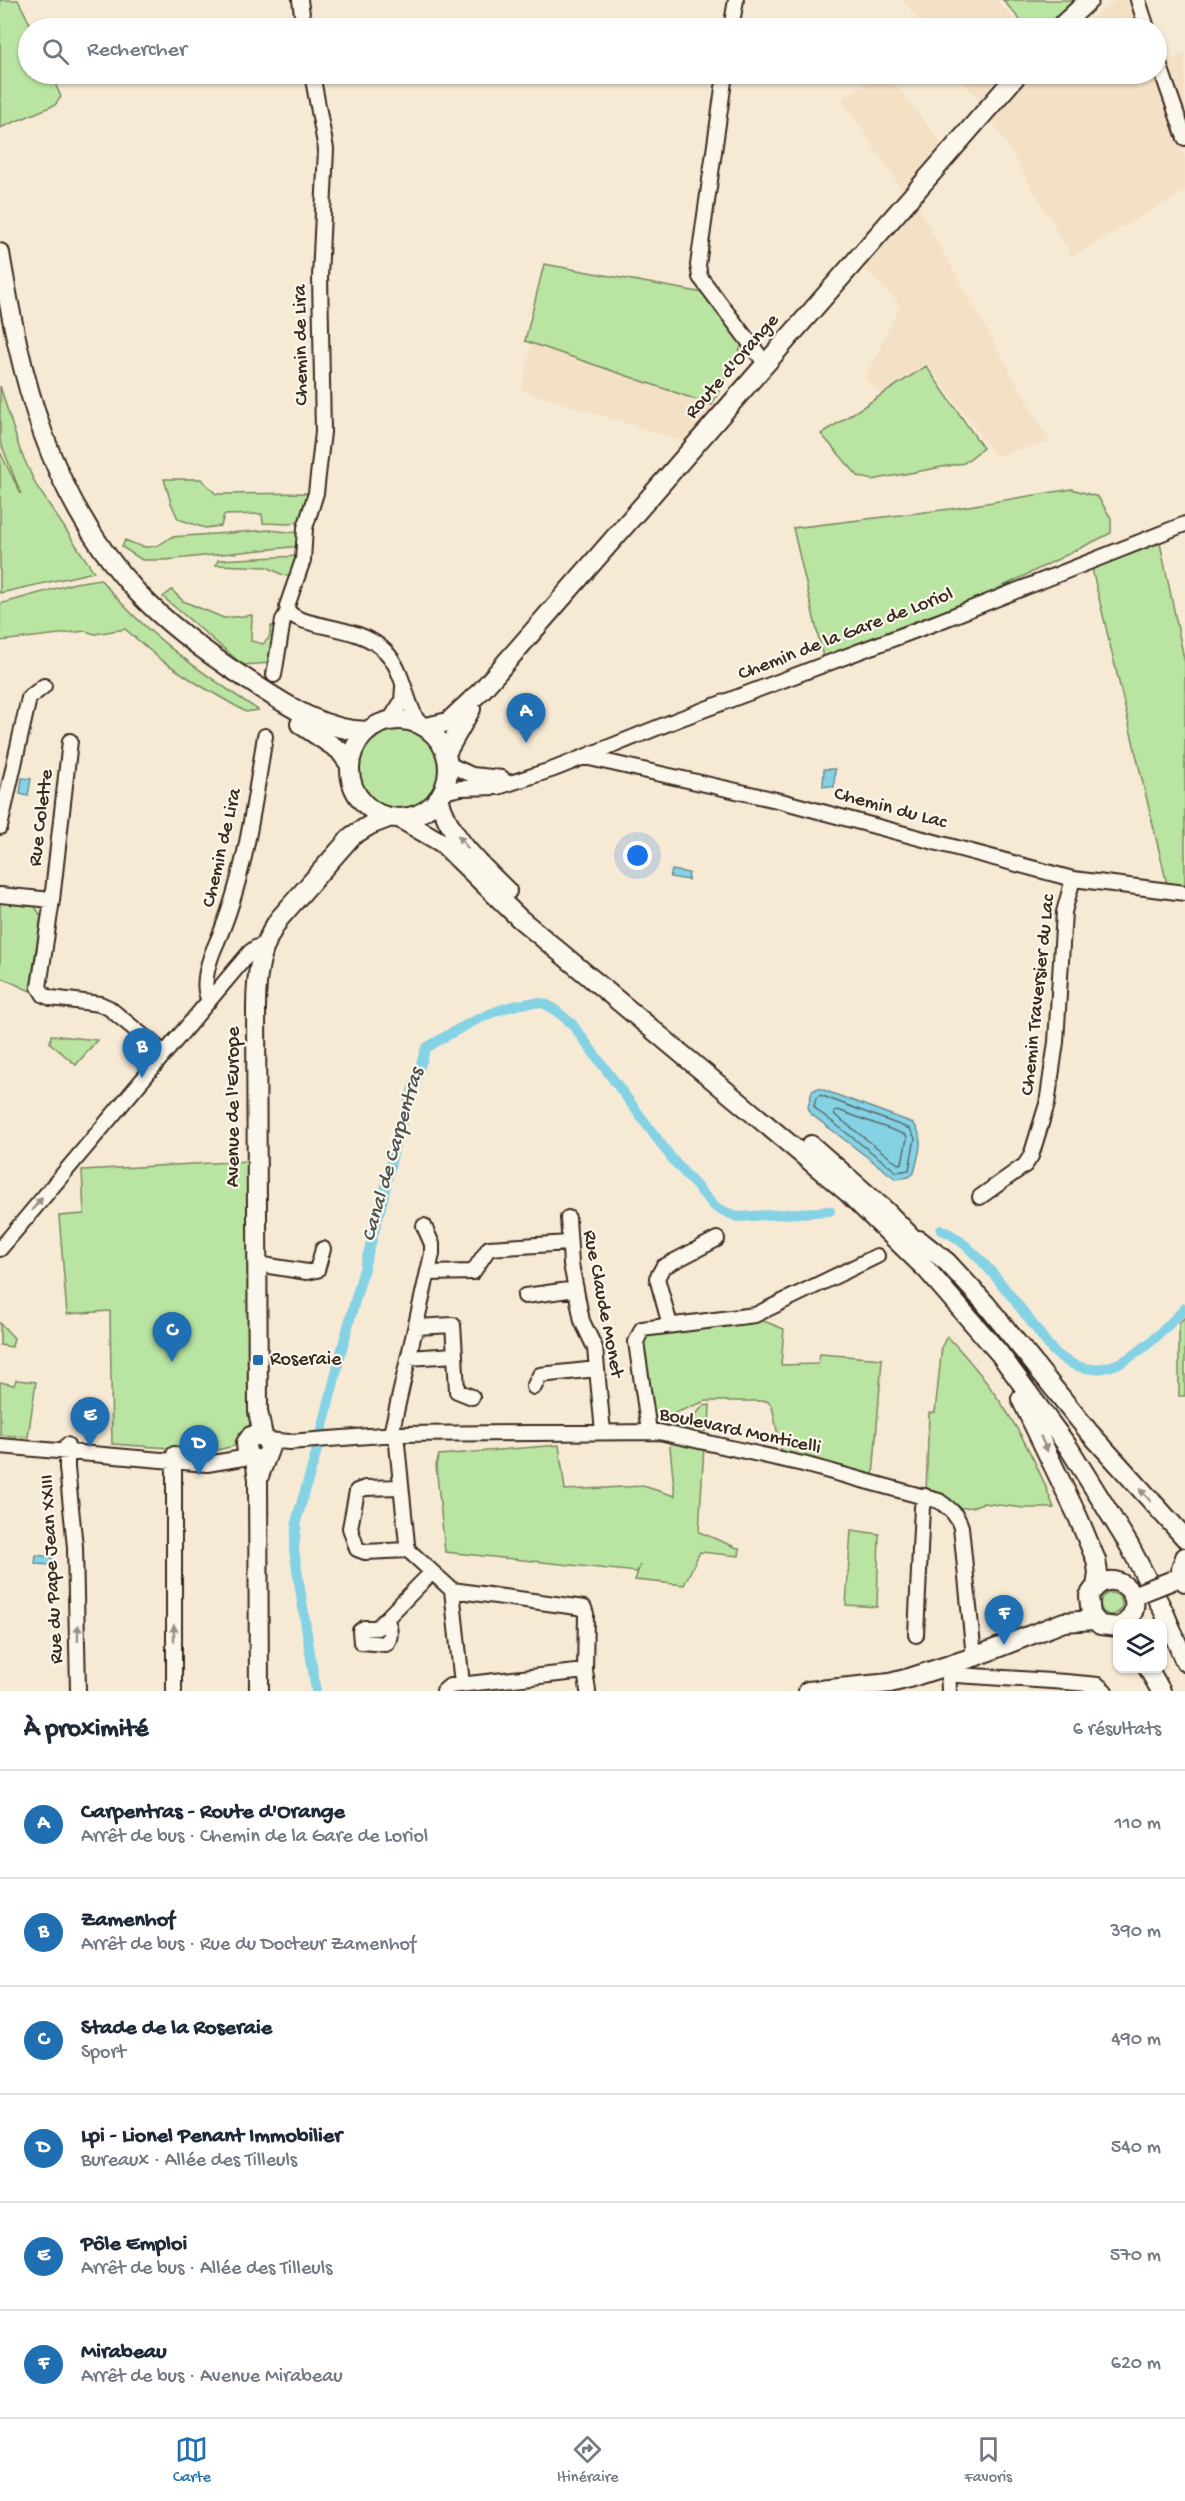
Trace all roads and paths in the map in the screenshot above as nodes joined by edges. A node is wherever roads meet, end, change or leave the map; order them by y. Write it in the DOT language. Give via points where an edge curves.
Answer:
graph roads {
  1 [pos="300,0"];
  2 [pos="736,0"];
  3 [pos="1089,0"];
  4 [pos="1138,0"];
  5 [pos="303,18"];
  6 [pos="733,18"];
  7 [pos="1070,18"];
  8 [pos="1144,18"];
  9 [pos="314,84"];
  10 [pos="724,84"];
  11 [pos="1009,84"];
  12 [pos="1166,84"];
  13 [pos="1185,138"];
  14 [pos="0,253"];
  15 [pos="0,314"];
  16 [pos="765,363"];
  17 [pos="1185,524"];
  18 [pos="288,611"];
  19 [pos="274,675"];
  20 [pos="44,686"];
  21 [pos="403,687"];
  22 [pos="482,690"];
  23 [pos="390,720"];
  24 [pos="422,725"];
  25 [pos="368,731"];
  26 [pos="265,736"];
  27 [pos="70,741"];
  28 [pos="585,757"];
  29 [pos="447,758"];
  30 [pos="350,765"];
  31 [pos="520,779"];
  32 [pos="441,795"];
  33 [pos="359,797"];
  34 [pos="400,820"];
  35 [pos="0,827"];
  36 [pos="352,836"];
  37 [pos="1073,879"];
  38 [pos="1185,893"];
  39 [pos="0,895"];
  40 [pos="52,900"];
  41 [pos="264,947"];
  42 [pos="209,1000"];
  43 [pos="164,1053"];
  44 [pos="980,1197"];
  45 [pos="568,1218"];
  46 [pos="424,1226"];
  47 [pos="903,1228"];
  48 [pos="717,1239"];
  49 [pos="569,1244"];
  50 [pos="0,1249"];
  51 [pos="323,1249"];
  52 [pos="877,1256"];
  53 [pos="257,1264"];
  54 [pos="429,1273"];
  55 [pos="576,1289"];
  56 [pos="525,1296"];
  57 [pos="958,1305"];
  58 [pos="670,1325"];
  59 [pos="416,1327"];
  60 [pos="455,1355"];
  61 [pos="408,1358"];
  62 [pos="597,1369"];
  63 [pos="534,1387"];
  64 [pos="472,1397"];
  65 [pos="649,1431"];
  66 [pos="603,1432"];
  67 [pos="393,1434"];
  68 [pos="0,1440"];
  69 [pos="0,1446"];
  70 [pos="258,1448"];
  71 [pos="67,1449"];
  72 [pos="174,1458"];
  73 [pos="401,1487"];
  74 [pos="925,1496"];
  75 [pos="1185,1538"];
  76 [pos="408,1550"];
  77 [pos="1185,1557"];
  78 [pos="432,1572"];
  79 [pos="1180,1580"];
  80 [pos="452,1590"];
  81 [pos="1092,1594"];
  82 [pos="1137,1595"];
  83 [pos="386,1619"];
  84 [pos="1126,1619"];
  85 [pos="1094,1620"];
  86 [pos="1064,1622"];
  87 [pos="1113,1627"];
  88 [pos="1185,1632"];
  89 [pos="916,1635"];
  90 [pos="974,1657"];
  91 [pos="1185,1662"];
  92 [pos="948,1667"];
  93 [pos="585,1671"];
  94 [pos="1151,1673"];
  95 [pos="462,1684"];
  96 [pos="78,1691"];
  97 [pos="174,1691"];
  98 [pos="259,1691"];
  99 [pos="444,1691"];
  100 [pos="588,1691"];
  101 [pos="808,1691"];
  102 [pos="949,1691"];
  103 [pos="1105,1691"];
  104 [pos="1161,1691"];
  1 -- 5 [label="street"];
  2 -- 6 [label="street"];
  3 -- 7 [label="main road"];
  4 -- 8 [label="street"];
  9 -- 18 [label="street, Chemin de Lira" via="326,149 320,277 323,432 303,560 288,599"];
  10 -- 16 [label="street" via="698,265 700,277"];
  11 -- 16 [label="main road, Route d'Orange"];
  12 -- 13 [label="street"];
  14 -- 25 [label="main road" via="11,319 38,424 78,511 115,566 181,633 262,690 323,723"];
  15 -- 30 [label="main road" via="28,430 44,470 84,541 158,628 256,698 323,737"];
  16 -- 22 [label="main road, Route d'Orange"];
  17 -- 28 [label="street, Chemin de la Gare de Loriol"];
  18 -- 19 [label="street, Chemin de Lira"];
  18 -- 21 [label="street" via="296,618 349,631 376,643 395,663"];
  20 -- 35 [label="street, Rue Colette" via="29,698"];
  21 -- 23 [label="street" via="402,700"];
  21 -- 24 [label="street"];
  22 -- 24 [label="main road, Route d'Orange" via="448,722"];
  22 -- 29 [label="main road, Route d'Orange"];
  23 -- 24 [label="main road" via="410,720"];
  23 -- 25 [label="main road"];
  24 -- 29 [label="main road" via="434,734"];
  25 -- 30 [label="main road" via="356,746"];
  26 -- 42 [label="street, Chemin de Lira" via="233,904 206,978"];
  27 -- 40 [label="street, Rue Colette"];
  28 -- 31 [label="street, Chemin de la Gare de Loriol"];
  28 -- 37 [label="street, Chemin du Lac" via="781,801"];
  29 -- 31 [label="street, Chemin de la Gare de Loriol" via="472,775"];
  29 -- 32 [label="main road" via="446,783"];
  30 -- 33 [label="main road"];
  31 -- 32 [label="street, Chemin de la Gare de Loriol" via="498,787 461,788"];
  32 -- 34 [label="main road" via="417,815"];
  47 -- 32 [label="main road, one-way" via="838,1167 511,895 462,841 444,814"];
  33 -- 34 [label="main road" via="373,810"];
  33 -- 36 [label="main road"];
  34 -- 36 [label="main road, Avenue de l'Europe" via="370,825"];
  34 -- 57 [label="main road" via="442,843 519,918 847,1192"];
  36 -- 41 [label="main road, Avenue de l'Europe" via="284,914"];
  37 -- 38 [label="street, Chemin du Lac"];
  37 -- 44 [label="street, Chemin Traversier du Lac" via="1064,912 1056,1042 1047,1104 1025,1165"];
  39 -- 40 [label="street"];
  40 -- 43 [label="street, Rue Colette" via="40,973 39,987 44,995 109,1008"];
  41 -- 42 [label="street" via="250,952"];
  41 -- 53 [label="main road, Avenue de l'Europe" via="256,988"];
  42 -- 43 [label="street"];
  50 -- 43 [label="street, one-way"];
  45 -- 49 [label="street, Rue Claude Monet"];
  46 -- 54 [label="street" via="432,1244"];
  75 -- 47 [label="main road, one-way" via="1089,1432 985,1303 947,1262"];
  47 -- 88 [label="main road" via="1001,1336 1083,1449 1137,1536"];
  48 -- 58 [label="street" via="657,1263 657,1278"];
  49 -- 54 [label="street" via="489,1248 473,1272"];
  49 -- 55 [label="street, Rue Claude Monet"];
  51 -- 53 [label="street" via="317,1270"];
  52 -- 58 [label="street" via="755,1315"];
  53 -- 70 [label="main road, Avenue de l'Europe"];
  54 -- 59 [label="street"];
  55 -- 56 [label="street"];
  55 -- 62 [label="street, Rue Claude Monet" via="582,1321 595,1348"];
  57 -- 81 [label="main road, one-way" via="1035,1425 1096,1560 1098,1573"];
  57 -- 91 [label="main road" via="999,1353 1069,1449 1129,1545"];
  58 -- 65 [label="street" via="642,1329 636,1342"];
  59 -- 60 [label="street" via="453,1326"];
  59 -- 61 [label="street"];
  60 -- 61 [label="street"];
  60 -- 64 [label="street" via="457,1391"];
  61 -- 67 [label="street"];
  62 -- 63 [label="street" via="540,1375"];
  62 -- 66 [label="street, Rue Claude Monet"];
  65 -- 66 [label="street, Boulevard Monticelli"];
  65 -- 74 [label="street, Boulevard Monticelli" via="803,1464"];
  66 -- 67 [label="street, Boulevard Monticelli"];
  67 -- 70 [label="street, Boulevard Monticelli"];
  67 -- 73 [label="street"];
  68 -- 71 [label="street"];
  69 -- 71 [label="street"];
  70 -- 72 [label="street, Boulevard Monticelli" via="226,1456"];
  70 -- 98 [label="main road, Avenue de l'Europe"];
  71 -- 72 [label="street, Boulevard Monticelli"];
  96 -- 71 [label="street, Rue du Pape Jean XXIII, one-way" via="76,1569"];
  97 -- 72 [label="street, one-way"];
  73 -- 76 [label="street"];
  73 -- 76 [label="street" via="357,1491 350,1528 357,1549"];
  74 -- 89 [label="street"];
  74 -- 90 [label="street, Boulevard Monticelli" via="939,1501 958,1518"];
  76 -- 78 [label="street"];
  77 -- 79 [label="main road"];
  78 -- 80 [label="street"];
  78 -- 83 [label="street"];
  79 -- 82 [label="main road, bridge"];
  80 -- 93 [label="street" via="584,1608"];
  80 -- 95 [label="street"];
  81 -- 82 [label="main road" via="1108,1581 1114,1581"];
  81 -- 85 [label="main road" via="1089,1609"];
  81 -- 86 [label="main road"];
  82 -- 84 [label="main road" via="1134,1610"];
  85 -- 86 [label="main road"];
  85 -- 87 [label="main road"];
  86 -- 90 [label="main road"];
  90 -- 92 [label="main road"];
  92 -- 101 [label="main road" via="890,1683"];
  92 -- 102 [label="street"];
  92 -- 103 [label="street" via="957,1675 1098,1685"];
  93 -- 95 [label="street"];
  93 -- 100 [label="street"];
  94 -- 104 [label="main road"];
  95 -- 99 [label="street"];
}
